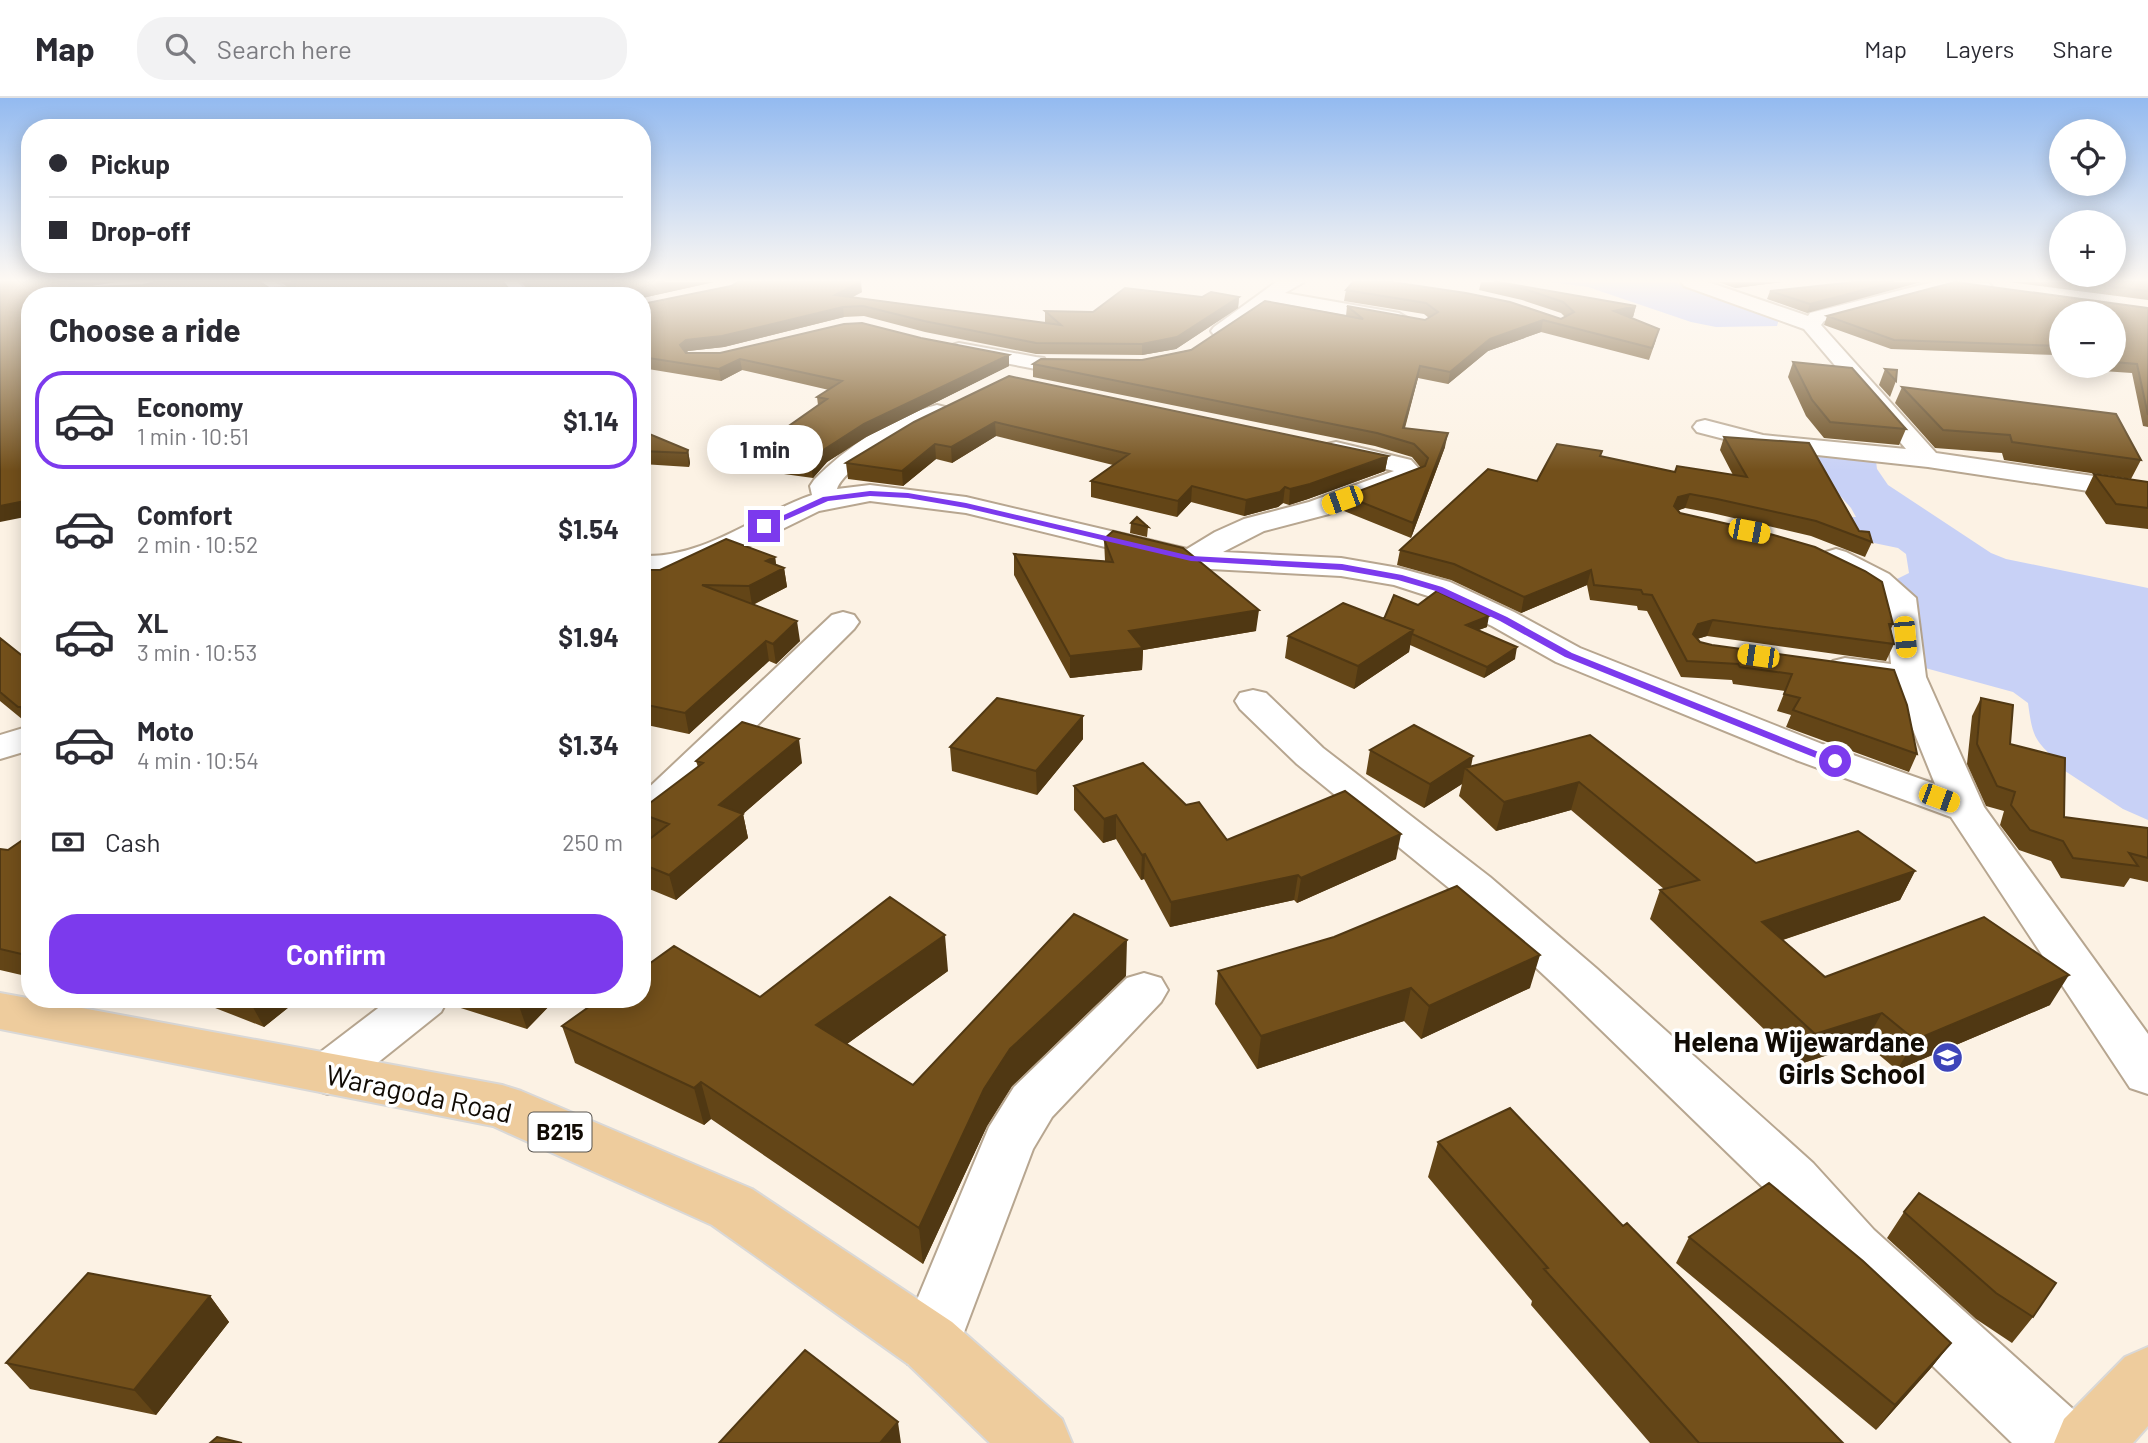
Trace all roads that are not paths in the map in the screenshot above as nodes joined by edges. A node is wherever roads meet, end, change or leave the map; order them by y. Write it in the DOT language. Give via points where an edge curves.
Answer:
graph roads {
  1 [pos="938,345"];
  2 [pos="1828,345"];
  3 [pos="1006,380"];
  4 [pos="957,403"];
  5 [pos="1705,427"];
  6 [pos="1308,443"];
  7 [pos="1928,459"];
  8 [pos="2148,492"];
  9 [pos="826,499"];
  10 [pos="1808,548"];
  11 [pos="1191,559"];
  12 [pos="651,565"];
  13 [pos="843,622"];
  14 [pos="1815,664"];
  15 [pos="1909,677"];
  16 [pos="1253,701"];
  17 [pos="21,740"];
  18 [pos="0,748"];
  19 [pos="651,808"];
  20 [pos="1965,808"];
  21 [pos="1144,990"];
  22 [pos="412,1008"];
  23 [pos="0,1011"];
  24 [pos="328,1074"];
  25 [pos="2148,1074"];
  26 [pos="930,1343"];
  27 [pos="2148,1379"];
  28 [pos="1038,1443"];
  29 [pos="2060,1443"];
  30 [pos="2088,1443"];
  1 -- 3 [label="street" via="1040,371"];
  2 -- 7 [label="street"];
  4 -- 9 [label="street" via="837,469 823,486"];
  5 -- 7 [label="street" via="1763,442"];
  6 -- 11 [label="street" via="1402,466 1410,474 1318,508 1254,525"];
  7 -- 8 [label="street"];
  9 -- 11 [label="street" via="870,493 966,505"];
  9 -- 12 [label="street" via="698,559"];
  10 -- 15 [label="street" via="1878,580 1900,598"];
  11 -- 20 [label="street" via="1342,567 1439,589 1568,655 1809,752"];
  13 -- 19 [label="street"];
  14 -- 15 [label="street"];
  15 -- 20 [label="street"];
  16 -- 29 [label="street" via="1310,757 1475,887 1579,980 1793,1180 1853,1249"];
  17 -- 18 [label="street"];
  20 -- 25 [label="street"];
  21 -- 26 [label="street" via="1032,1102 1008,1143"];
  22 -- 24 [label="street"];
  23 -- 24 [label="main road, Waragoda Road / B215"];
  24 -- 26 [label="main road, Waragoda Road / B215" via="502,1106 732,1207"];
  26 -- 28 [label="main road, Waragoda Road / B215"];
  27 -- 30 [label="main road"];
}
